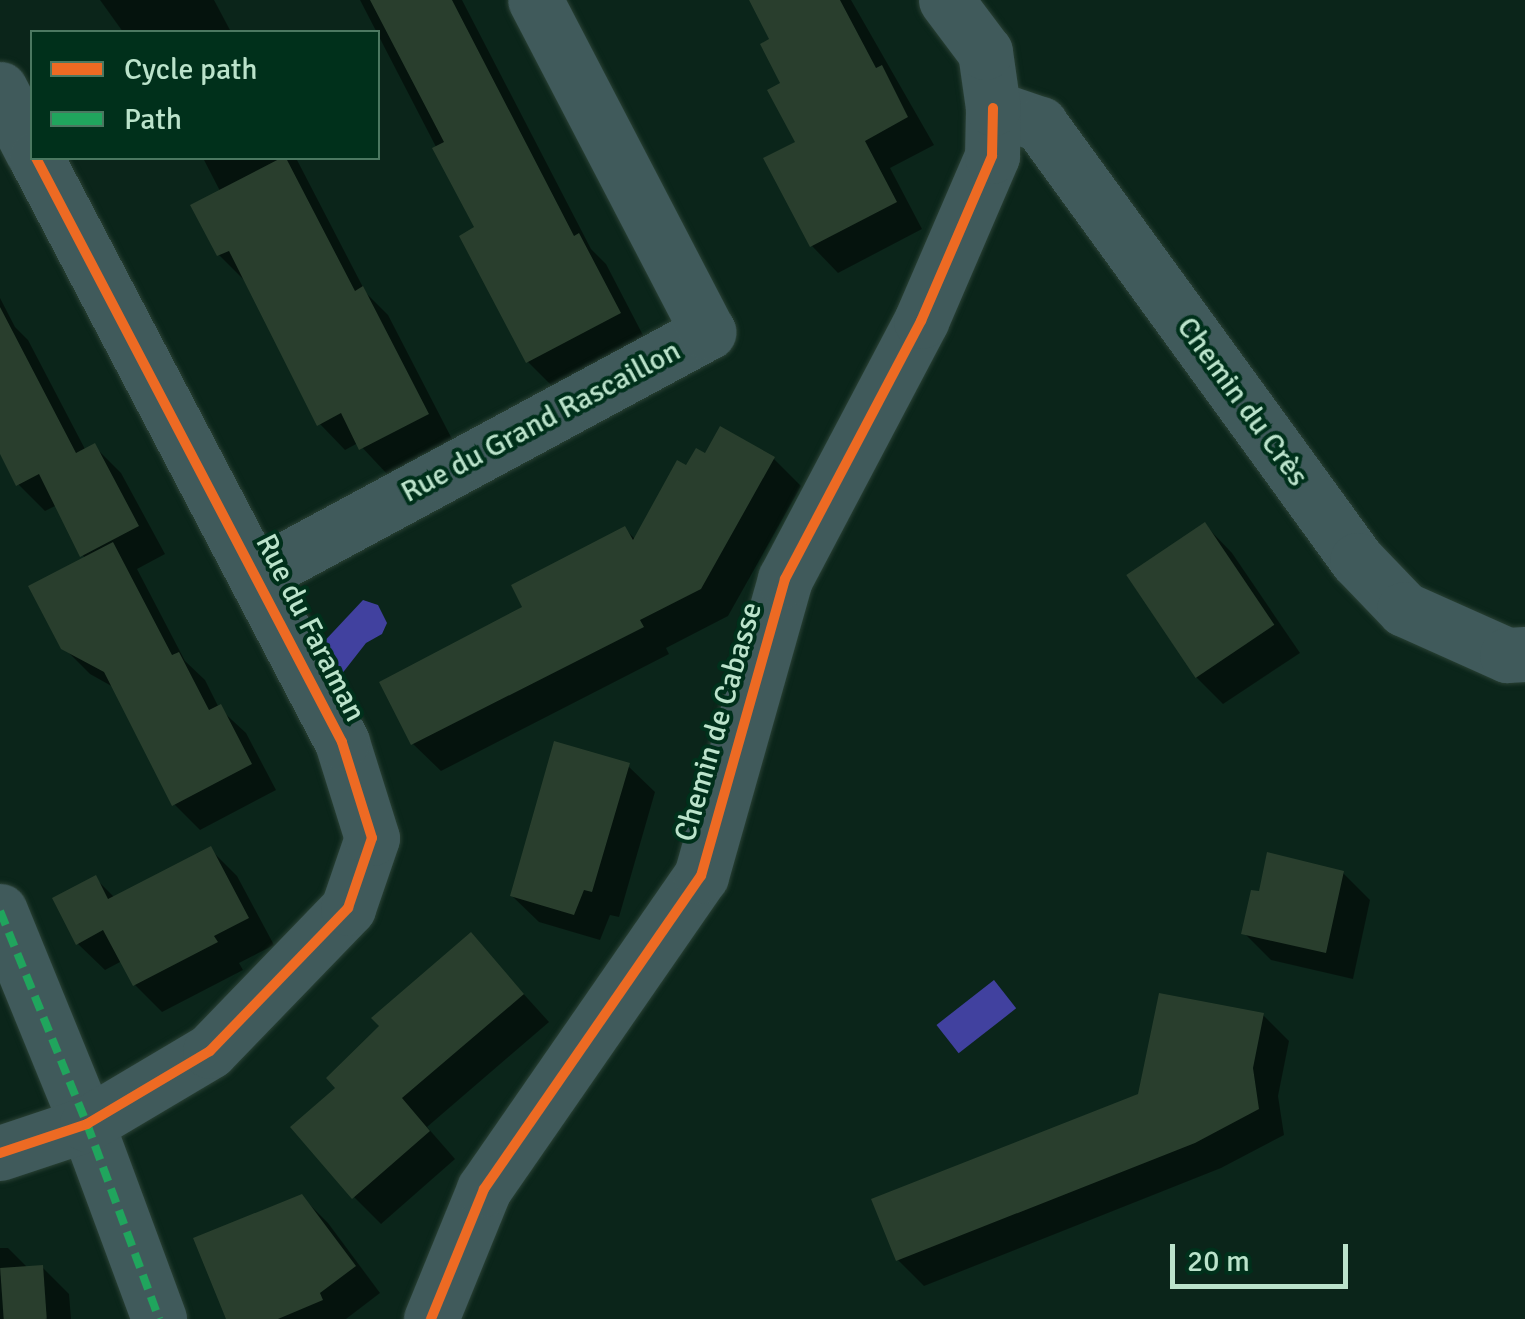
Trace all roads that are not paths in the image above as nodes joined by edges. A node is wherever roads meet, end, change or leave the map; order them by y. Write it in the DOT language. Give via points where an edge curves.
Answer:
graph roads {
  1 [pos="535,0"];
  2 [pos="946,0"];
  3 [pos="0,89"];
  4 [pos="993,108"];
  5 [pos="30,147"];
  6 [pos="37,160"];
  7 [pos="256,576"];
  8 [pos="1525,654"];
  9 [pos="0,912"];
  10 [pos="88,1124"];
  11 [pos="0,1153"];
  12 [pos="159,1319"];
  13 [pos="431,1319"];
  1 -- 7 [label="street, Rue du Grand Rascaillon" via="708,332"];
  2 -- 4 [label="street, Chemin de Cabasse" via="985,52"];
  3 -- 5 [label="street"];
  4 -- 8 [label="street, Chemin du Crès" via="1040,124 1357,560 1404,609 1507,654"];
  4 -- 13 [label="street, Chemin de Cabasse" via="992,156 921,321 785,579 701,876 484,1189"];
  6 -- 7 [label="street, Rue du Faraman"];
  7 -- 10 [label="street, Rue du Faraman" via="342,742 372,838 348,908 210,1051"];
  9 -- 10 [label="street"];
  10 -- 11 [label="street, Rue du Faraman"];
  10 -- 12 [label="street"];
}
